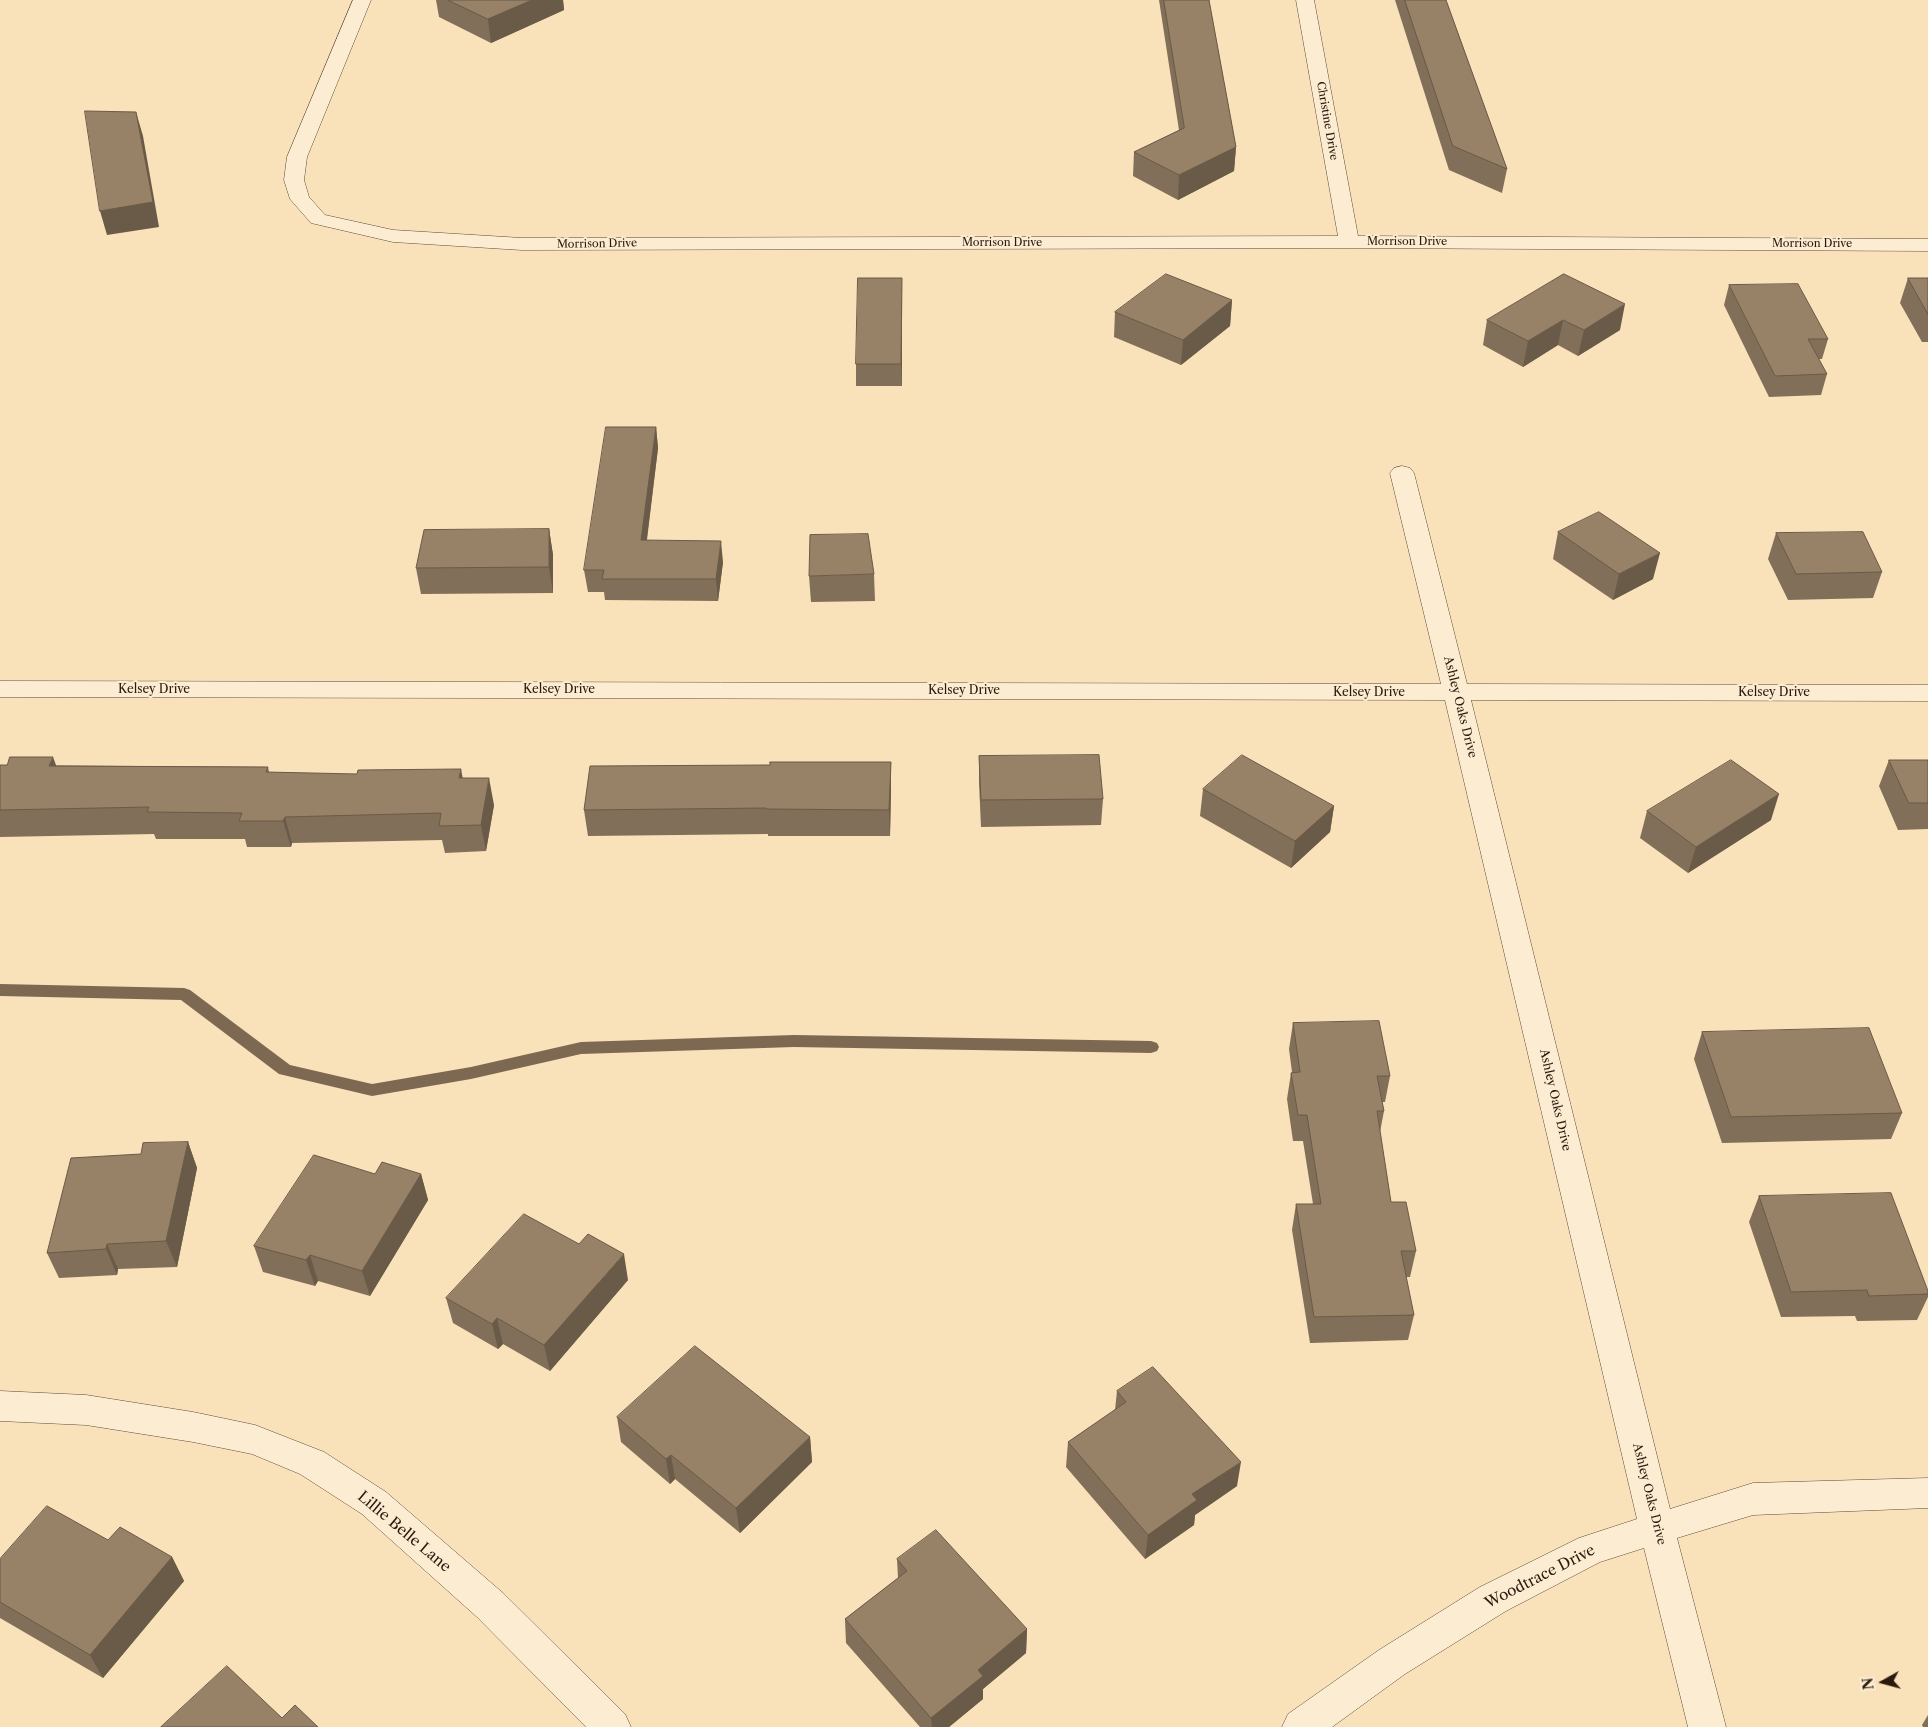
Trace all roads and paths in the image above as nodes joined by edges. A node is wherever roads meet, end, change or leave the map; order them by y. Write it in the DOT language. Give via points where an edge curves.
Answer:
graph roads {
  1 [pos="362,0"];
  2 [pos="1305,0"];
  3 [pos="1349,242"];
  4 [pos="1928,245"];
  5 [pos="1402,473"];
  6 [pos="0,690"];
  7 [pos="1456,693"];
  8 [pos="1928,694"];
  9 [pos="0,1406"];
  10 [pos="1928,1493"];
  11 [pos="1657,1530"];
  12 [pos="612,1727"];
  13 [pos="1301,1727"];
  14 [pos="1708,1727"];
  1 -- 3 [label="street, Morrison Drive" via="297,157 294,180 300,199 318,219 349,227 393,236 540,245"];
  2 -- 3 [label="street, Christine Drive"];
  3 -- 4 [label="street, Morrison Drive"];
  5 -- 7 [label="street, Ashley Oaks Drive"];
  6 -- 7 [label="street, Kelsey Drive"];
  7 -- 8 [label="street, Kelsey Drive"];
  7 -- 11 [label="street, Ashley Oaks Drive"];
  9 -- 12 [label="street, Lillie Belle Lane" via="86,1410 193,1427 255,1440 312,1463 374,1503 490,1605"];
  10 -- 11 [label="street, Woodtrace Drive" via="1753,1499"];
  11 -- 13 [label="street, Woodtrace Drive" via="1591,1549 1493,1599 1392,1662"];
  11 -- 14 [label="street, Ashley Oaks Drive"];
}
